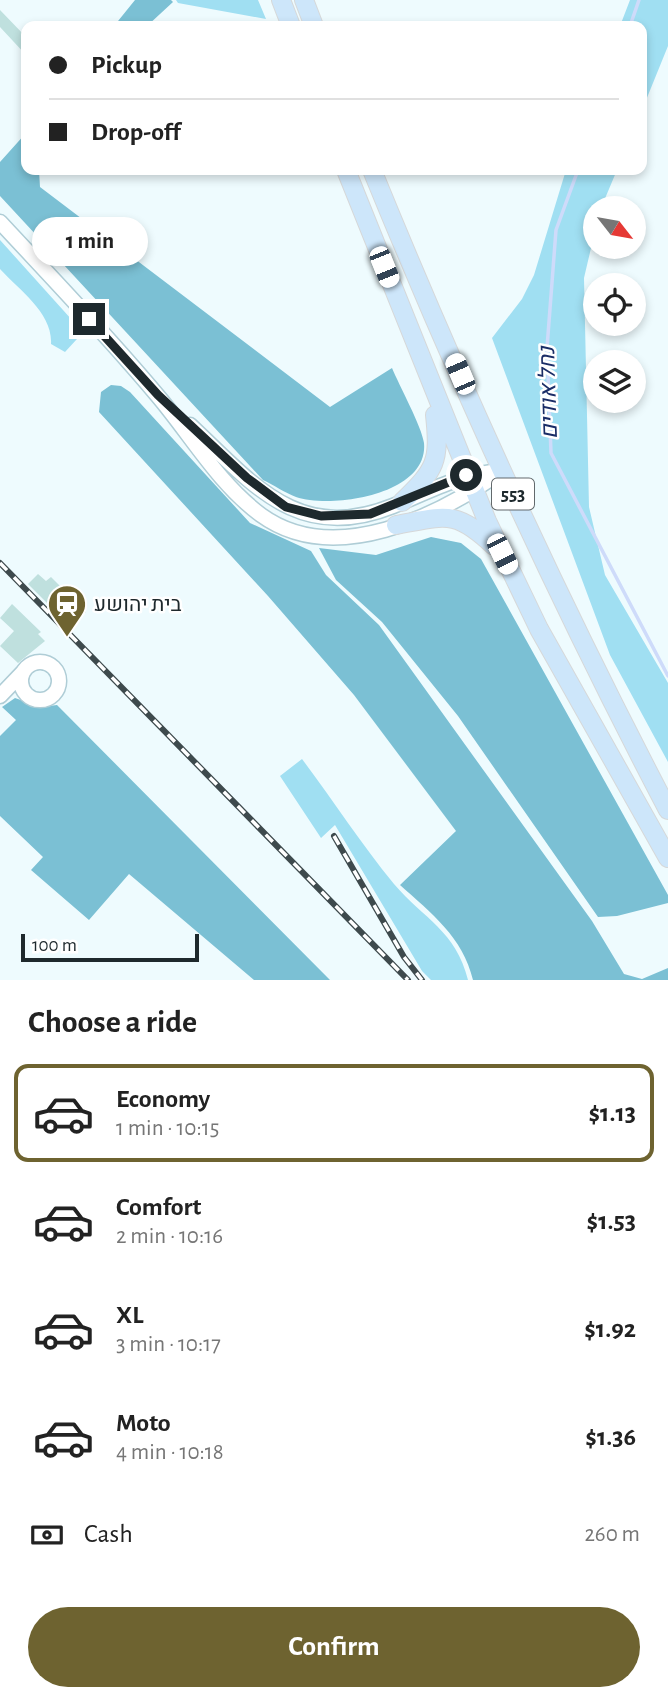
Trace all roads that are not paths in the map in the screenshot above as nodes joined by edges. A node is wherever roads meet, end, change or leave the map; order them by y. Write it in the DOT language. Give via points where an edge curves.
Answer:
graph roads {
  1 [pos="281,0"];
  2 [pos="304,0"];
  3 [pos="289,21"];
  4 [pos="312,21"];
  5 [pos="348,175"];
  6 [pos="374,175"];
  7 [pos="0,222"];
  8 [pos="433,390"];
  9 [pos="158,395"];
  10 [pos="502,471"];
  11 [pos="466,475"];
  12 [pos="473,492"];
  13 [pos="402,502"];
  14 [pos="396,525"];
  15 [pos="502,554"];
  16 [pos="25,670"];
  17 [pos="25,692"];
  18 [pos="0,697"];
  19 [pos="668,810"];
  20 [pos="668,858"];
  1 -- 3 [label="main road"];
  2 -- 4 [label="main road"];
  5 -- 8 [label="main road, 553"];
  6 -- 10 [label="main road, 553"];
  7 -- 9 [label="street"];
  8 -- 11 [label="main road, 553"];
  8 -- 13 [label="main road" via="437,458 426,479"];
  9 -- 13 [label="street" via="247,478 286,507 340,517 370,514"];
  9 -- 14 [label="street" via="233,490 278,525 340,537"];
  10 -- 11 [label="street"];
  10 -- 12 [label="street"];
  10 -- 19 [label="main road, 553"];
  11 -- 12 [label="main road, 553"];
  11 -- 13 [label="street"];
  12 -- 14 [label="street"];
  12 -- 15 [label="main road, 553"];
  14 -- 15 [label="main road" via="453,517 474,527"];
  15 -- 20 [label="main road, 553" via="552,653"];
  16 -- 17 [label="street" via="21,681"];
  16 -- 17 [label="street" via="45,662 55,669 59,684 53,695 42,699"];
  16 -- 18 [label="street"];
  17 -- 18 [label="street"];
}
